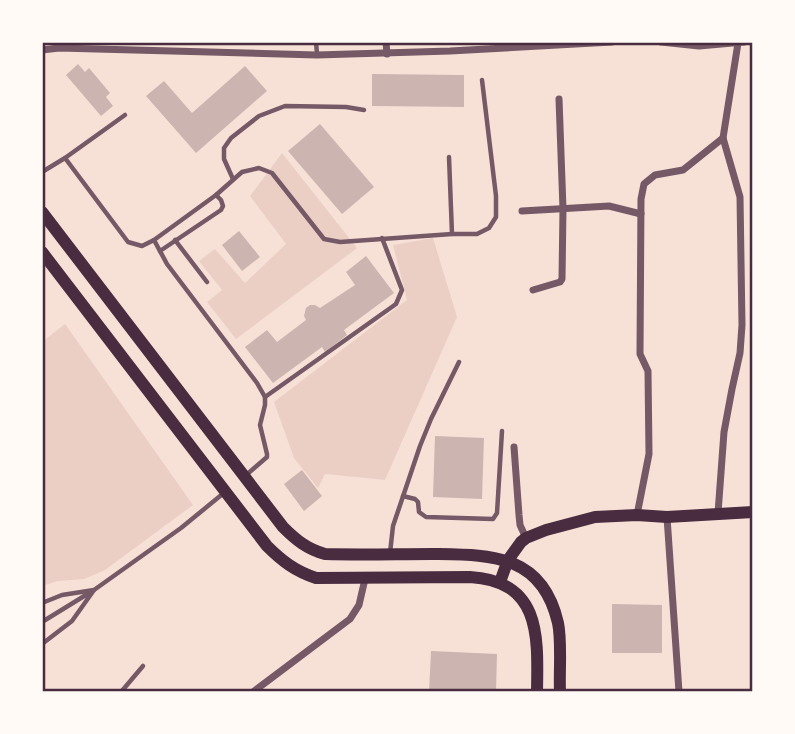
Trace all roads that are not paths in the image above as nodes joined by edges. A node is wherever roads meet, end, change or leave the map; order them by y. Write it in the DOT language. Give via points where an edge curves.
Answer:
graph roads {
  1 [pos="259,42"];
  2 [pos="316,42"];
  3 [pos="386,42"];
  4 [pos="450,42"];
  5 [pos="612,42"];
  6 [pos="662,42"];
  7 [pos="741,43"];
  8 [pos="699,44"];
  9 [pos="60,45"];
  10 [pos="42,50"];
  11 [pos="450,51"];
  12 [pos="260,52"];
  13 [pos="387,54"];
  14 [pos="317,55"];
  15 [pos="482,80"];
  16 [pos="559,99"];
  17 [pos="364,110"];
  18 [pos="125,115"];
  19 [pos="723,138"];
  20 [pos="449,157"];
  21 [pos="65,159"];
  22 [pos="42,172"];
  23 [pos="233,178"];
  24 [pos="216,195"];
  25 [pos="563,209"];
  26 [pos="522,211"];
  27 [pos="42,212"];
  28 [pos="641,214"];
  29 [pos="452,234"];
  30 [pos="382,239"];
  31 [pos="154,240"];
  32 [pos="176,240"];
  33 [pos="160,251"];
  34 [pos="42,252"];
  35 [pos="207,282"];
  36 [pos="533,290"];
  37 [pos="459,362"];
  38 [pos="265,397"];
  39 [pos="502,431"];
  40 [pos="514,447"];
  41 [pos="245,476"];
  42 [pos="225,491"];
  43 [pos="403,496"];
  44 [pos="753,512"];
  45 [pos="718,513"];
  46 [pos="637,515"];
  47 [pos="667,517"];
  48 [pos="526,538"];
  49 [pos="390,554"];
  50 [pos="508,560"];
  51 [pos="365,579"];
  52 [pos="500,582"];
  53 [pos="94,590"];
  54 [pos="42,603"];
  55 [pos="42,622"];
  56 [pos="42,644"];
  57 [pos="143,666"];
  58 [pos="121,692"];
  59 [pos="253,692"];
  60 [pos="537,692"];
  61 [pos="560,692"];
  62 [pos="679,692"];
  1 -- 12 [label="street"];
  2 -- 14 [label="lane"];
  3 -- 13 [label="street"];
  4 -- 11 [label="street"];
  5 -- 11 [label="street"];
  6 -- 8 [label="street"];
  7 -- 8 [label="street"];
  7 -- 19 [label="street"];
  9 -- 10 [label="street"];
  9 -- 12 [label="street"];
  11 -- 13 [label="street"];
  12 -- 14 [label="street"];
  13 -- 14 [label="street"];
  15 -- 29 [label="lane" via="496,217 489,228 477,234"];
  16 -- 25 [label="street"];
  17 -- 23 [label="lane" via="285,106 259,116 224,148"];
  18 -- 21 [label="lane"];
  19 -- 28 [label="street" via="683,170 655,175 643,184"];
  19 -- 45 [label="street" via="740,197 742,325 724,432"];
  20 -- 29 [label="lane"];
  21 -- 22 [label="lane"];
  21 -- 31 [label="lane" via="128,242 142,246"];
  23 -- 24 [label="lane"];
  23 -- 30 [label="lane" via="259,168 272,173 324,239"];
  24 -- 31 [label="lane"];
  24 -- 32 [label="lane" via="221,210"];
  25 -- 26 [label="street"];
  25 -- 28 [label="street" via="610,206"];
  25 -- 36 [label="street" via="562,279"];
  27 -- 41 [label="main road"];
  28 -- 46 [label="street" via="640,354 648,371 649,454"];
  29 -- 30 [label="lane"];
  30 -- 38 [label="lane" via="402,290 396,304"];
  31 -- 33 [label="lane"];
  32 -- 33 [label="lane"];
  32 -- 35 [label="lane"];
  33 -- 38 [label="lane"];
  34 -- 42 [label="main road"];
  37 -- 43 [label="lane" via="431,419"];
  38 -- 41 [label="lane" via="260,425 267,457"];
  39 -- 43 [label="lane" via="498,513 493,519 421,516 418,502"];
  40 -- 48 [label="street" via="520,525"];
  41 -- 42 [label="main road"];
  41 -- 49 [label="main road" via="283,527 307,548 341,554"];
  42 -- 51 [label="main road" via="287,565 316,578"];
  42 -- 53 [label="lane"];
  43 -- 49 [label="lane"];
  44 -- 45 [label="main road"];
  45 -- 47 [label="main road"];
  46 -- 47 [label="main road"];
  46 -- 48 [label="main road" via="595,517"];
  47 -- 62 [label="street"];
  48 -- 50 [label="main road"];
  49 -- 50 [label="main road"];
  50 -- 52 [label="main road"];
  50 -- 61 [label="main road" via="529,573 550,599 559,626"];
  51 -- 52 [label="main road" via="470,577"];
  51 -- 59 [label="street" via="350,619"];
  52 -- 60 [label="main road" via="520,596 531,615"];
  53 -- 54 [label="lane"];
  53 -- 55 [label="lane"];
  53 -- 56 [label="lane" via="72,621"];
  57 -- 58 [label="lane"];
}
